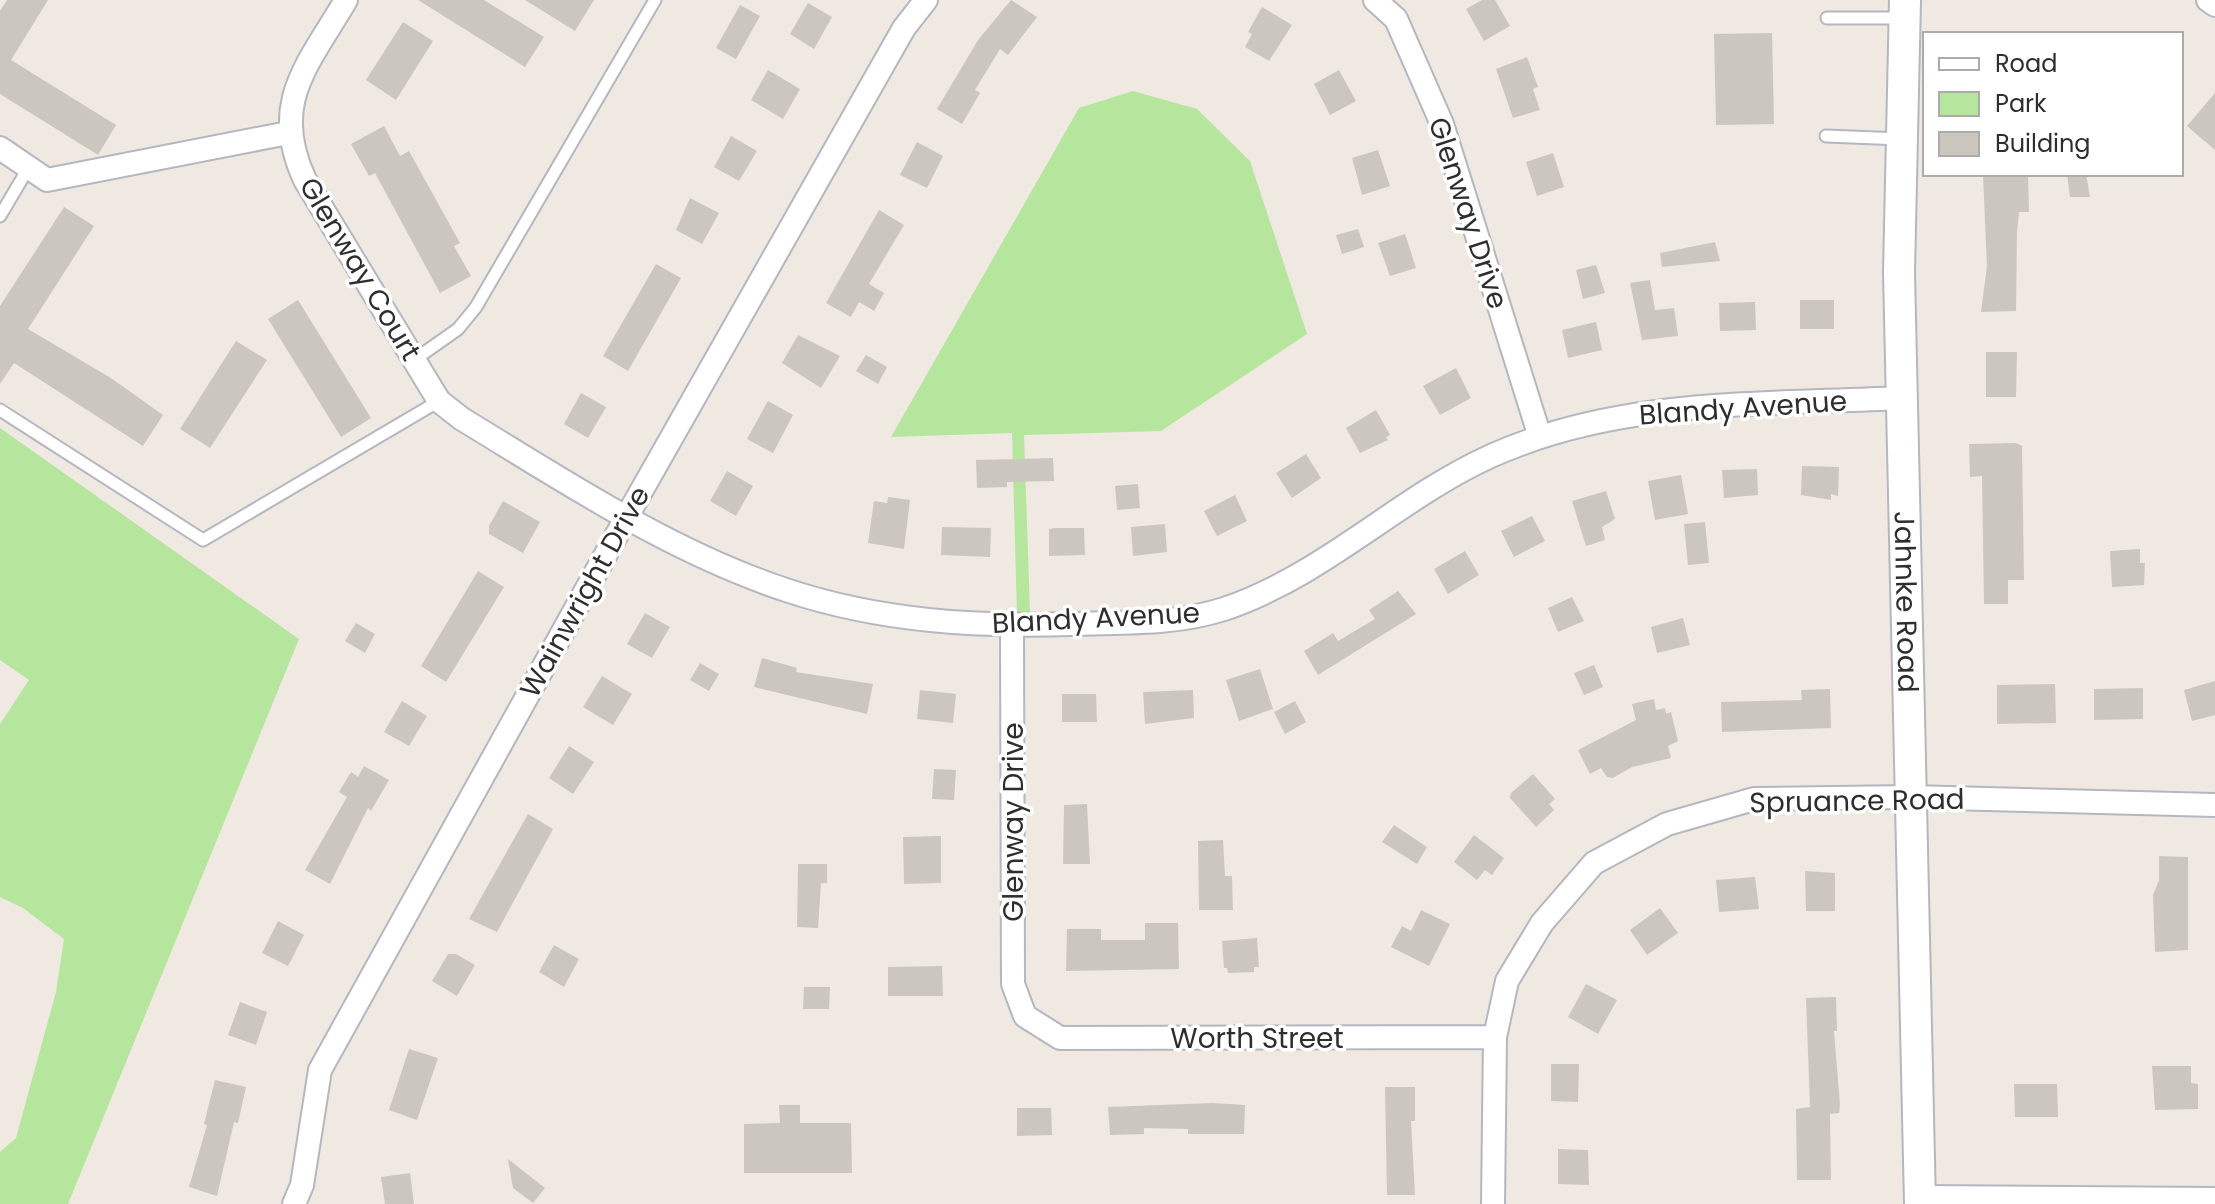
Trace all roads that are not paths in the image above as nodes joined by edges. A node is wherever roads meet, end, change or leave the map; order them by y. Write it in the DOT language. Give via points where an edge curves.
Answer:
graph roads {
  1 [pos="346,0"];
  2 [pos="655,0"];
  3 [pos="926,0"];
  4 [pos="1375,0"];
  5 [pos="2208,0"];
  6 [pos="2215,5"];
  7 [pos="1904,9"];
  8 [pos="1827,18"];
  9 [pos="288,133"];
  10 [pos="1826,136"];
  11 [pos="1901,139"];
  12 [pos="0,148"];
  13 [pos="29,167"];
  14 [pos="0,216"];
  15 [pos="414,360"];
  16 [pos="1901,398"];
  17 [pos="439,401"];
  18 [pos="0,410"];
  19 [pos="1540,437"];
  20 [pos="626,518"];
  21 [pos="1012,626"];
  22 [pos="1910,797"];
  23 [pos="2215,805"];
  24 [pos="1025,1016"];
  25 [pos="1495,1037"];
  26 [pos="302,1198"];
  27 [pos="2215,1199"];
  28 [pos="1920,1201"];
  29 [pos="1493,1204"];
  1 -- 9 [label="street, Glenway Court" via="294,95"];
  2 -- 15 [label="lane" via="476,307 458,329"];
  3 -- 20 [label="street, Wainwright Drive" via="904,28"];
  4 -- 19 [label="street, Glenway Drive" via="1396,19 1442,124"];
  5 -- 6 [label="street"];
  7 -- 8 [label="lane"];
  7 -- 11 [label="main road, Jahnke Road"];
  9 -- 13 [label="street" via="47,180"];
  9 -- 15 [label="street, Glenway Court" via="305,180"];
  10 -- 11 [label="lane"];
  11 -- 16 [label="main road, Jahnke Road"];
  12 -- 13 [label="street"];
  13 -- 14 [label="lane"];
  15 -- 17 [label="street, Glenway Court"];
  16 -- 19 [label="street, Blandy Avenue" via="1644,411"];
  16 -- 22 [label="main road, Jahnke Road"];
  17 -- 18 [label="lane" via="203,540"];
  17 -- 20 [label="street, Blandy Avenue"];
  19 -- 21 [label="street, Blandy Avenue" via="1471,467 1307,571 1245,601 1173,620"];
  20 -- 21 [label="street, Blandy Avenue" via="794,593 911,618"];
  20 -- 26 [label="street, Wainwright Drive" via="320,1070"];
  21 -- 24 [label="street, Glenway Drive" via="1013,984"];
  22 -- 23 [label="street, Spruance Road"];
  22 -- 25 [label="street, Spruance Road" via="1754,799 1667,824 1594,863 1542,923 1507,981"];
  22 -- 28 [label="main road, Jahnke Road"];
  24 -- 25 [label="street, Worth Street" via="1060,1038"];
  25 -- 29 [label="street, Spruance Road"];
  27 -- 28 [label="street"];
}
